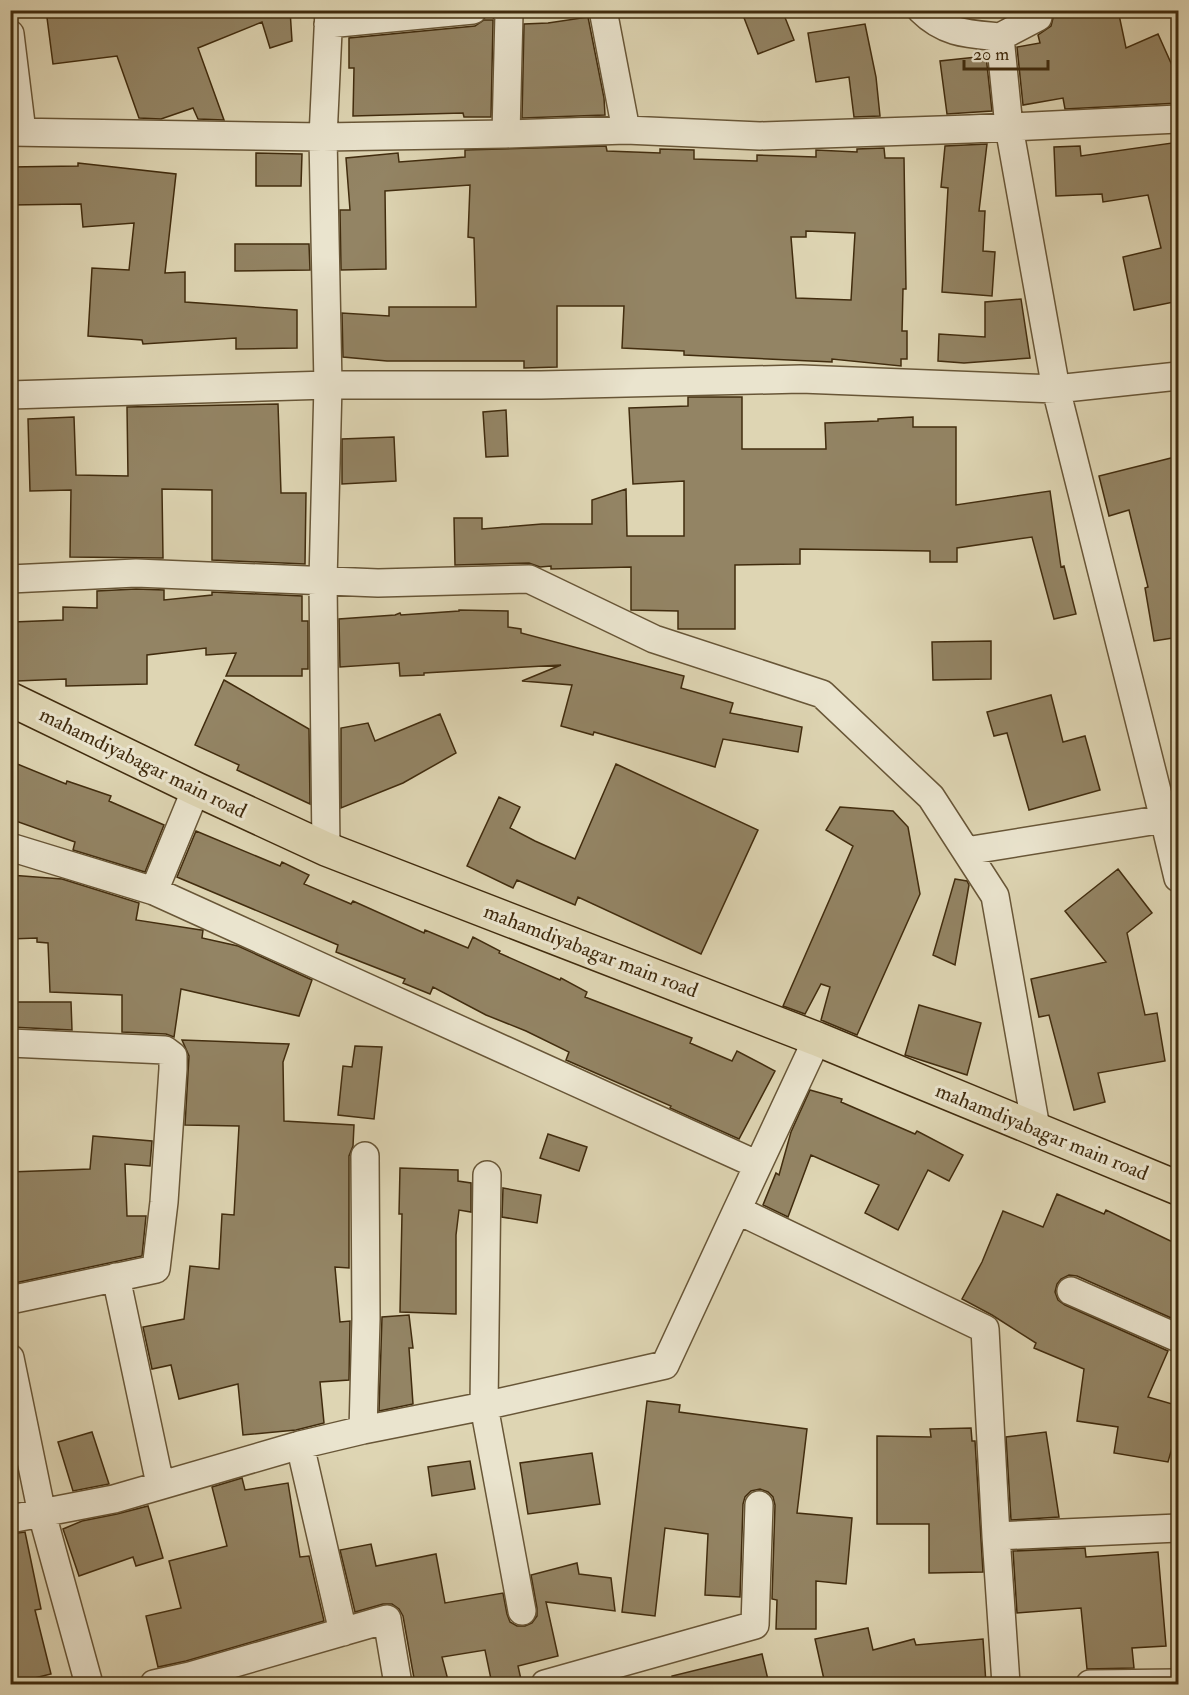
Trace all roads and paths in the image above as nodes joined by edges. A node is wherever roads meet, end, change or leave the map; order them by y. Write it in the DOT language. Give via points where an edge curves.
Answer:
graph roads {
  1 [pos="473,10"];
  2 [pos="505,10"];
  3 [pos="603,10"];
  4 [pos="921,10"];
  5 [pos="1040,10"];
  6 [pos="329,17"];
  7 [pos="10,34"];
  8 [pos="1000,37"];
  9 [pos="1179,119"];
  10 [pos="1009,127"];
  11 [pos="626,129"];
  12 [pos="16,132"];
  13 [pos="506,134"];
  14 [pos="323,137"];
  15 [pos="1179,376"];
  16 [pos="328,385"];
  17 [pos="1056,389"];
  18 [pos="10,395"];
  19 [pos="10,579"];
  20 [pos="323,581"];
  21 [pos="10,699"];
  22 [pos="196,789"];
  23 [pos="1171,817"];
  24 [pos="10,847"];
  25 [pos="327,849"];
  26 [pos="966,851"];
  27 [pos="1179,878"];
  28 [pos="154,891"];
  29 [pos="817,1039"];
  30 [pos="10,1042"];
  31 [pos="1036,1128"];
  32 [pos="364,1156"];
  33 [pos="758,1165"];
  34 [pos="487,1174"];
  35 [pos="1179,1188"];
  36 [pos="737,1210"];
  37 [pos="116,1277"];
  38 [pos="1071,1291"];
  39 [pos="10,1300"];
  40 [pos="1179,1338"];
  41 [pos="10,1358"];
  42 [pos="484,1406"];
  43 [pos="363,1430"];
  44 [pos="300,1445"];
  45 [pos="160,1484"];
  46 [pos="759,1505"];
  47 [pos="42,1514"];
  48 [pos="10,1519"];
  49 [pos="1179,1528"];
  50 [pos="996,1536"];
  51 [pos="522,1611"];
  52 [pos="343,1632"];
  53 [pos="191,1680"];
  54 [pos="1179,1683"];
  55 [pos="89,1684"];
  56 [pos="154,1684"];
  57 [pos="398,1684"];
  58 [pos="545,1684"];
  59 [pos="1006,1684"];
  60 [pos="1090,1684"];
  1 -- 6 [label="street"];
  2 -- 13 [label="street" via="509,13"];
  3 -- 11 [label="street"];
  4 -- 8 [label="street" via="931,21 959,33"];
  5 -- 8 [label="street" via="1038,17"];
  6 -- 14 [label="street"];
  7 -- 12 [label="street"];
  8 -- 10 [label="street"];
  9 -- 10 [label="street"];
  10 -- 11 [label="street" via="760,136"];
  10 -- 17 [label="street"];
  11 -- 13 [label="street"];
  12 -- 14 [label="street"];
  13 -- 14 [label="street"];
  14 -- 16 [label="street"];
  15 -- 17 [label="street"];
  16 -- 17 [label="street" via="801,379"];
  16 -- 18 [label="street"];
  16 -- 20 [label="street"];
  17 -- 23 [label="street"];
  19 -- 20 [label="street" via="136,573"];
  20 -- 25 [label="street"];
  20 -- 26 [label="street" via="530,579 654,639 822,694 931,797"];
  21 -- 22 [label="main road, mahamdiyabagar main road"];
  22 -- 25 [label="main road, mahamdiyabagar main road"];
  22 -- 28 [label="street"];
  23 -- 26 [label="street"];
  23 -- 27 [label="street"];
  24 -- 28 [label="street"];
  25 -- 29 [label="main road, mahamdiyabagar main road"];
  26 -- 31 [label="street" via="995,896"];
  28 -- 33 [label="street"];
  29 -- 31 [label="main road, mahamdiyabagar main road"];
  29 -- 33 [label="street"];
  30 -- 37 [label="street" via="165,1050 173,1056 156,1269"];
  31 -- 35 [label="main road, mahamdiyabagar main road"];
  32 -- 43 [label="street"];
  33 -- 36 [label="street"];
  34 -- 42 [label="street"];
  36 -- 42 [label="street" via="665,1365"];
  36 -- 50 [label="street" via="984,1329"];
  37 -- 39 [label="street"];
  37 -- 45 [label="street"];
  38 -- 40 [label="street"];
  41 -- 47 [label="street"];
  42 -- 43 [label="street"];
  42 -- 51 [label="street"];
  43 -- 44 [label="street"];
  44 -- 45 [label="street"];
  44 -- 52 [label="street"];
  45 -- 47 [label="street"];
  46 -- 58 [label="street" via="755,1625"];
  47 -- 48 [label="street"];
  47 -- 55 [label="street"];
  49 -- 50 [label="street"];
  50 -- 59 [label="street"];
  52 -- 53 [label="street"];
  52 -- 57 [label="street" via="387,1619"];
  53 -- 56 [label="street"];
  54 -- 60 [label="street"];
}
